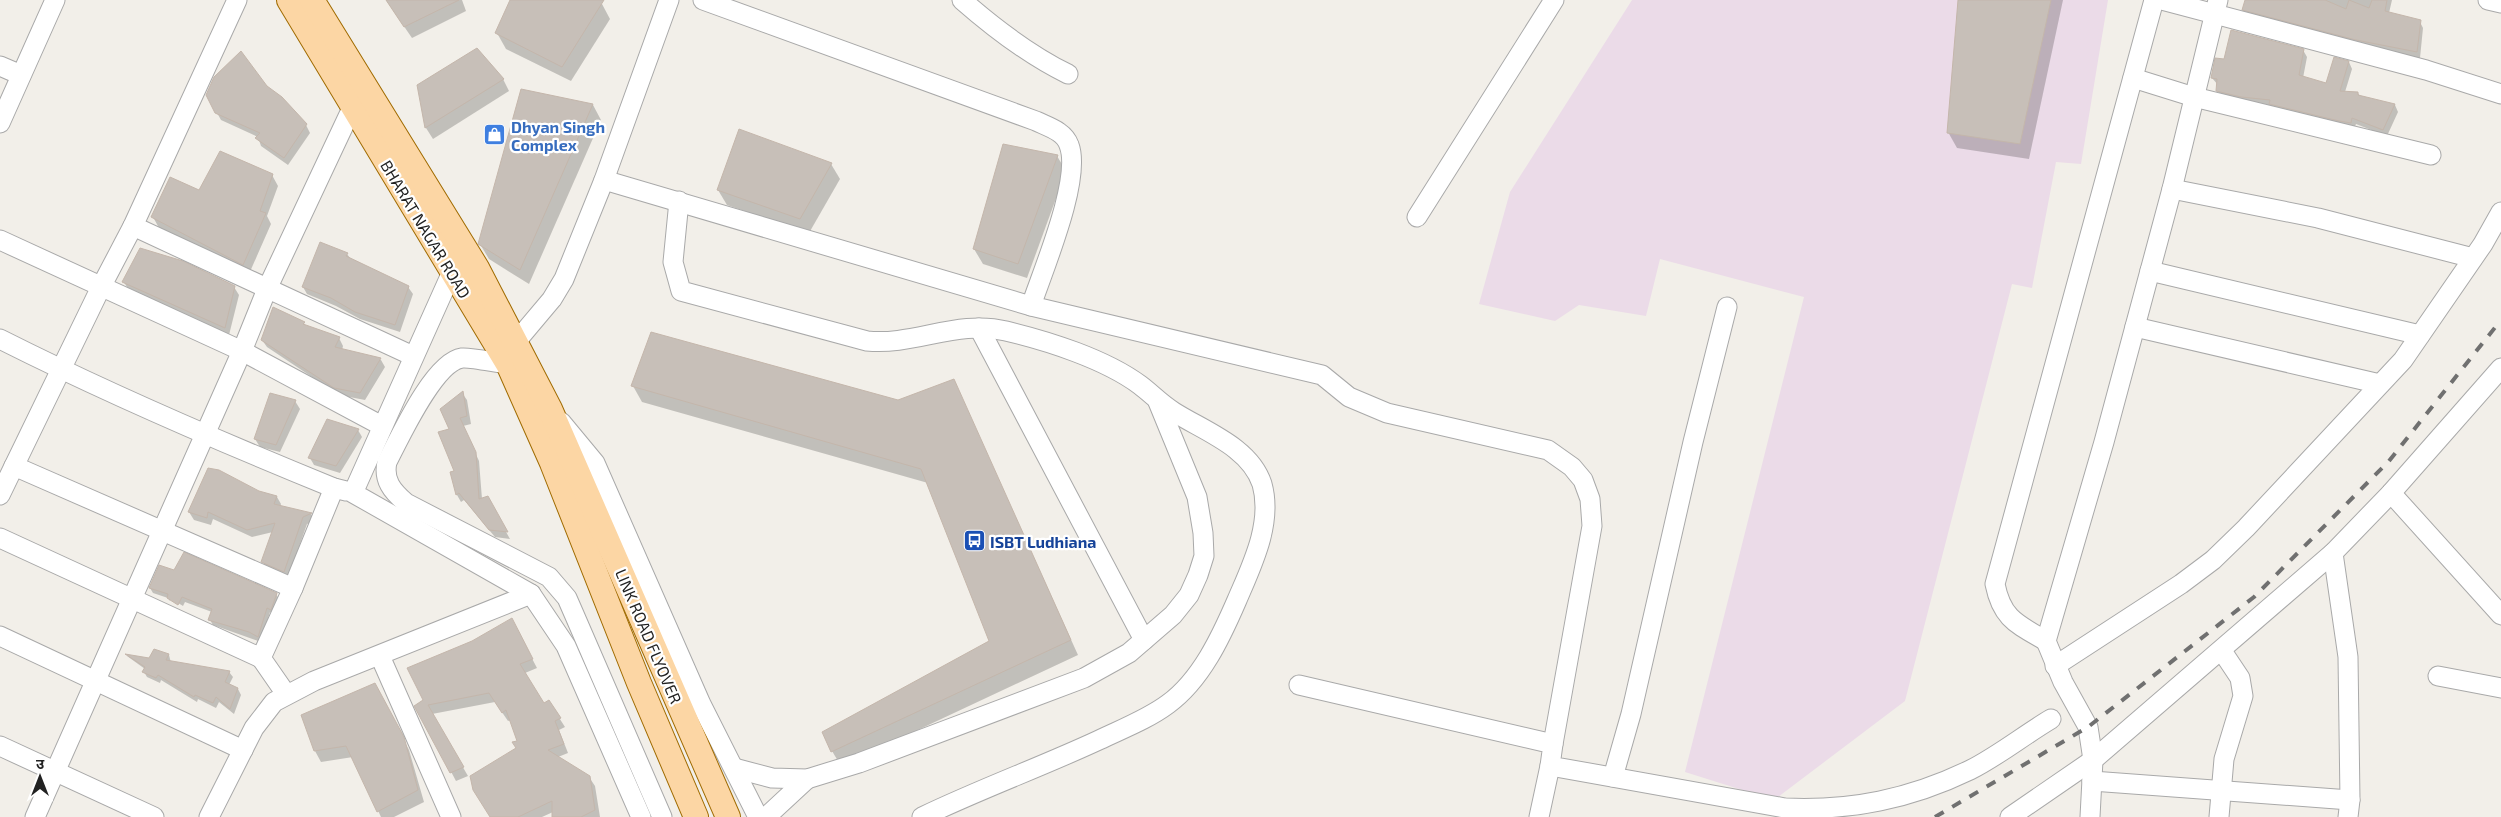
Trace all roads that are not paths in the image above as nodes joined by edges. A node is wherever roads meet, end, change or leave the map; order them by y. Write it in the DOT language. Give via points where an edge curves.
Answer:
graph roads {
  1 [pos="55,0"];
  2 [pos="237,0"];
  3 [pos="289,0"];
  4 [pos="312,0"];
  5 [pos="669,0"];
  6 [pos="703,0"];
  7 [pos="962,0"];
  8 [pos="1554,0"];
  9 [pos="2154,0"];
  10 [pos="2162,0"];
  11 [pos="2488,0"];
  12 [pos="2501,3"];
  13 [pos="2216,7"];
  14 [pos="0,66"];
  15 [pos="1068,74"];
  16 [pos="21,75"];
  17 [pos="2133,78"];
  18 [pos="2501,94"];
  19 [pos="2194,97"];
  20 [pos="353,106"];
  21 [pos="0,122"];
  22 [pos="2431,155"];
  23 [pos="604,180"];
  24 [pos="2172,189"];
  25 [pos="679,202"];
  26 [pos="2501,212"];
  27 [pos="1417,217"];
  28 [pos="134,226"];
  29 [pos="0,240"];
  30 [pos="2473,258"];
  31 [pos="2150,271"];
  32 [pos="452,272"];
  33 [pos="101,287"];
  34 [pos="267,289"];
  35 [pos="1031,306"];
  36 [pos="1727,307"];
  37 [pos="2135,327"];
  38 [pos="979,328"];
  39 [pos="2420,335"];
  40 [pos="0,339"];
  41 [pos="242,351"];
  42 [pos="511,354"];
  43 [pos="412,356"];
  44 [pos="61,370"];
  45 [pos="2498,378"];
  46 [pos="2380,384"];
  47 [pos="1158,402"];
  48 [pos="550,409"];
  49 [pos="382,426"];
  50 [pos="203,434"];
  51 [pos="561,459"];
  52 [pos="14,466"];
  53 [pos="334,488"];
  54 [pos="353,493"];
  55 [pos="2390,493"];
  56 [pos="0,495"];
  57 [pos="161,530"];
  58 [pos="0,538"];
  59 [pos="2333,553"];
  60 [pos="293,588"];
  61 [pos="531,594"];
  62 [pos="132,598"];
  63 [pos="2501,615"];
  64 [pos="0,636"];
  65 [pos="1144,640"];
  66 [pos="2046,641"];
  67 [pos="2222,651"];
  68 [pos="380,656"];
  69 [pos="260,658"];
  70 [pos="2055,666"];
  71 [pos="2438,676"];
  72 [pos="95,682"];
  73 [pos="1299,685"];
  74 [pos="2501,688"];
  75 [pos="286,694"];
  76 [pos="2051,719"];
  77 [pos="1553,744"];
  78 [pos="0,746"];
  79 [pos="243,750"];
  80 [pos="2093,760"];
  81 [pos="1550,766"];
  82 [pos="734,768"];
  83 [pos="56,771"];
  84 [pos="1614,777"];
  85 [pos="807,779"];
  86 [pos="2092,781"];
  87 [pos="2221,790"];
  88 [pos="2349,809"];
  89 [pos="35,817"];
  90 [pos="154,817"];
  91 [pos="209,817"];
  92 [pos="451,817"];
  93 [pos="641,817"];
  94 [pos="662,817"];
  95 [pos="696,817"];
  96 [pos="728,817"];
  97 [pos="758,817"];
  98 [pos="766,817"];
  99 [pos="922,817"];
  100 [pos="1539,817"];
  101 [pos="2010,817"];
  102 [pos="2090,817"];
  103 [pos="2219,817"];
  1 -- 16 [label="street"];
  2 -- 28 [label="street"];
  3 -- 20 [label="main road, BHARAT NAGAR ROAD"];
  4 -- 42 [label="main road, BHARAT NAGAR ROAD" via="477,268"];
  5 -- 23 [label="street"];
  6 -- 35 [label="street" via="1036,121 1060,133 1069,145 1072,178"];
  7 -- 15 [label="street" via="1042,61"];
  8 -- 27 [label="street"];
  9 -- 17 [label="street"];
  10 -- 13 [label="street"];
  11 -- 12 [label="street"];
  13 -- 18 [label="street"];
  13 -- 19 [label="street"];
  14 -- 16 [label="street"];
  16 -- 21 [label="street"];
  17 -- 19 [label="street"];
  17 -- 66 [label="street" via="1995,584 1999,603 2006,613 2017,624"];
  19 -- 22 [label="street"];
  19 -- 24 [label="street"];
  20 -- 32 [label="main road, BHARAT NAGAR ROAD"];
  20 -- 34 [label="street"];
  23 -- 25 [label="street"];
  23 -- 42 [label="street" via="564,279"];
  24 -- 30 [label="street" via="2318,218"];
  24 -- 31 [label="street"];
  25 -- 35 [label="street"];
  25 -- 38 [label="street" via="672,262 681,292 867,341 891,341 960,328"];
  26 -- 30 [label="street"];
  28 -- 33 [label="street"];
  28 -- 34 [label="street"];
  29 -- 33 [label="street"];
  30 -- 39 [label="street"];
  31 -- 37 [label="street"];
  31 -- 39 [label="street"];
  32 -- 42 [label="main road, BHARAT NAGAR ROAD"];
  32 -- 43 [label="street"];
  33 -- 41 [label="street"];
  33 -- 44 [label="street"];
  34 -- 41 [label="street"];
  34 -- 43 [label="street"];
  35 -- 77 [label="street" via="1322,375 1349,397 1370,407 1548,450 1572,467 1583,480 1590,499 1592,526"];
  36 -- 84 [label="street" via="1632,714"];
  37 -- 46 [label="street"];
  37 -- 66 [label="street"];
  38 -- 47 [label="street" via="1004,330 1079,354 1114,370"];
  38 -- 65 [label="street"];
  39 -- 46 [label="street" via="2403,360"];
  40 -- 44 [label="street"];
  41 -- 49 [label="street"];
  41 -- 50 [label="street"];
  42 -- 48 [label="main road, BHARAT NAGAR ROAD"];
  42 -- 51 [label="main road, BHARAT NAGAR ROAD"];
  42 -- 94 [label="street" via="462,358 439,373 387,462 389,486 406,503 536,569 567,598"];
  43 -- 49 [label="street"];
  44 -- 50 [label="street"];
  44 -- 52 [label="street"];
  45 -- 55 [label="street"];
  46 -- 70 [label="street" via="2213,560"];
  47 -- 65 [label="street" via="1197,497 1204,556 1189,595 1173,615"];
  47 -- 99 [label="street" via="1232,446 1254,468 1262,485 1265,509 1258,548 1220,639 1188,685 1169,704 1142,720 1036,769 978,790"];
  48 -- 51 [label="main road, BHARAT NAGAR ROAD"];
  48 -- 82 [label="street" via="596,463 701,704"];
  49 -- 54 [label="street"];
  50 -- 53 [label="street"];
  50 -- 57 [label="street"];
  51 -- 95 [label="main road, LINK ROAD FLYOVER" via="639,683"];
  51 -- 96 [label="main road, LINK ROAD FLYOVER"];
  52 -- 56 [label="street"];
  52 -- 57 [label="street"];
  53 -- 54 [label="street"];
  53 -- 60 [label="street"];
  54 -- 61 [label="street"];
  55 -- 59 [label="street"];
  55 -- 63 [label="street"];
  57 -- 60 [label="street"];
  57 -- 62 [label="street"];
  58 -- 62 [label="street"];
  59 -- 67 [label="street"];
  59 -- 88 [label="street" via="2348,657"];
  60 -- 69 [label="street"];
  61 -- 68 [label="street"];
  61 -- 93 [label="street" via="566,646"];
  62 -- 69 [label="street"];
  62 -- 72 [label="street"];
  64 -- 72 [label="street"];
  65 -- 85 [label="street" via="1129,653 1084,678 859,763"];
  66 -- 70 [label="street"];
  67 -- 80 [label="street"];
  67 -- 87 [label="street" via="2240,678 2243,696 2224,759"];
  68 -- 75 [label="street"];
  68 -- 92 [label="street"];
  69 -- 75 [label="street"];
  70 -- 80 [label="street" via="2088,727"];
  71 -- 74 [label="street"];
  72 -- 79 [label="street"];
  72 -- 83 [label="street"];
  73 -- 77 [label="street"];
  75 -- 79 [label="street" via="274,702 254,728"];
  76 -- 84 [label="street" via="1972,769 1922,790 1824,810 1785,808"];
  77 -- 81 [label="street"];
  78 -- 83 [label="street"];
  79 -- 91 [label="street"];
  80 -- 86 [label="street"];
  80 -- 101 [label="street"];
  81 -- 84 [label="street"];
  81 -- 100 [label="street"];
  82 -- 85 [label="street" via="772,778"];
  82 -- 97 [label="street"];
  83 -- 89 [label="street"];
  83 -- 90 [label="street"];
  85 -- 98 [label="street"];
  86 -- 87 [label="street"];
  86 -- 102 [label="street"];
  87 -- 88 [label="street"];
  87 -- 103 [label="street"];
}
